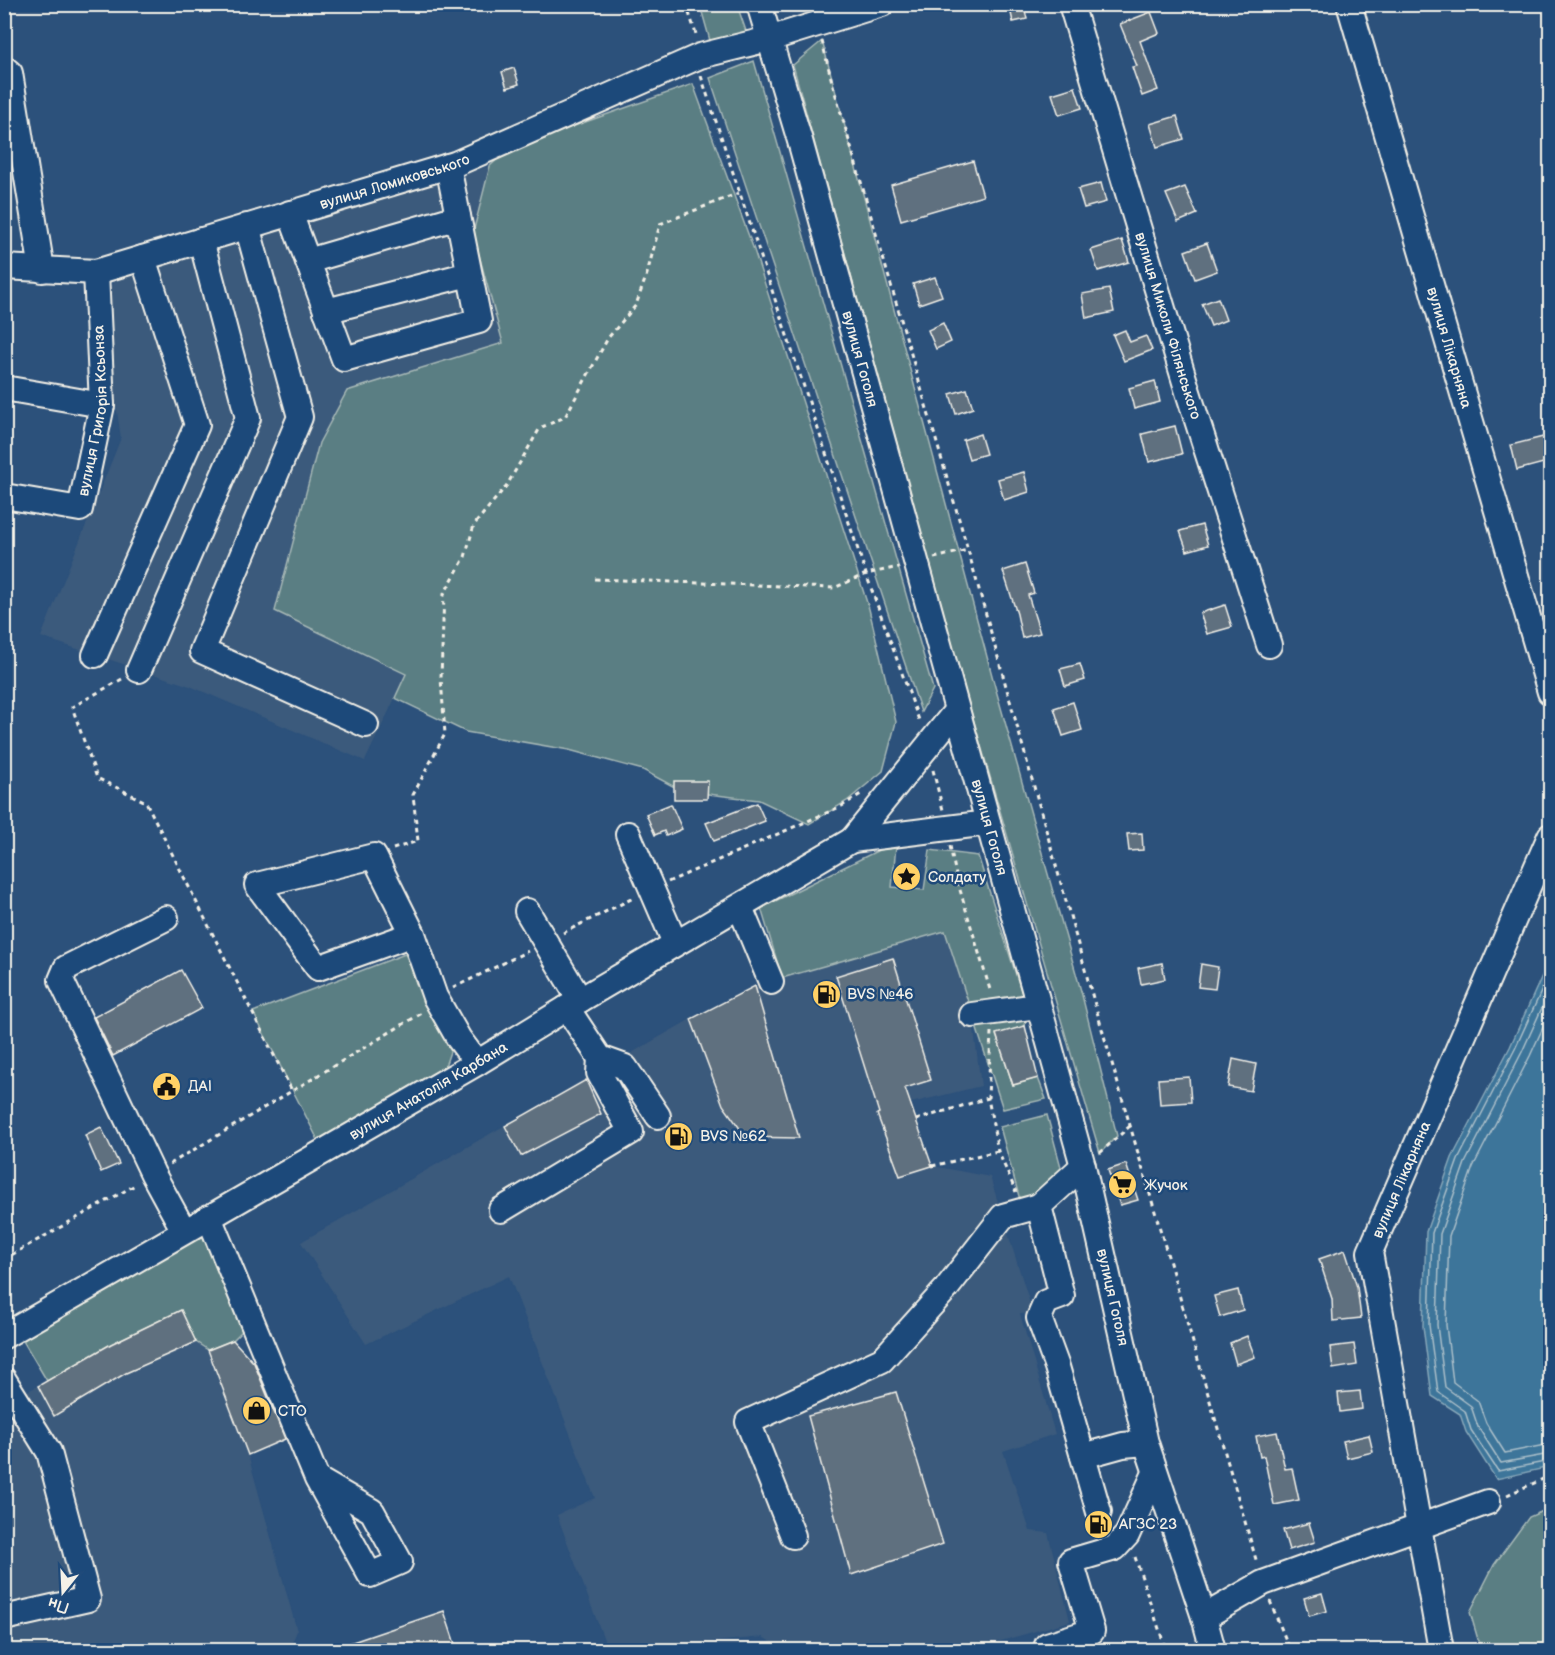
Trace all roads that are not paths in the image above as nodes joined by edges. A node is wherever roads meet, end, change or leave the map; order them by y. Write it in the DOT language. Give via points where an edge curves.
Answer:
graph roads {
  1 [pos="759,4"];
  2 [pos="882,4"];
  3 [pos="1071,4"];
  4 [pos="1348,4"];
  5 [pos="770,39"];
  6 [pos="4,68"];
  7 [pos="448,166"];
  8 [pos="290,213"];
  9 [pos="458,217"];
  10 [pos="247,226"];
  11 [pos="201,240"];
  12 [pos="143,258"];
  13 [pos="308,261"];
  14 [pos="4,267"];
  15 [pos="42,270"];
  16 [pos="96,272"];
  17 [pos="469,274"];
  18 [pos="326,311"];
  19 [pos="4,388"];
  20 [pos="102,405"];
  21 [pos="4,496"];
  22 [pos="1269,645"];
  23 [pos="95,655"];
  24 [pos="139,670"];
  25 [pos="1551,692"];
  26 [pos="956,711"];
  27 [pos="366,725"];
  28 [pos="988,823"];
  29 [pos="628,834"];
  30 [pos="1551,836"];
  31 [pos="852,840"];
  32 [pos="740,907"];
  33 [pos="527,911"];
  34 [pos="166,918"];
  35 [pos="413,934"];
  36 [pos="675,943"];
  37 [pos="771,982"];
  38 [pos="573,1004"];
  39 [pos="1038,1006"];
  40 [pos="982,1014"];
  41 [pos="600,1058"];
  42 [pos="477,1063"];
  43 [pos="658,1116"];
  44 [pos="1083,1166"];
  45 [pos="1039,1206"];
  46 [pos="501,1210"];
  47 [pos="209,1216"];
  48 [pos="184,1231"];
  49 [pos="4,1336"];
  50 [pos="4,1380"];
  51 [pos="1146,1443"];
  52 [pos="1083,1456"];
  53 [pos="1155,1473"];
  54 [pos="317,1479"];
  55 [pos="1488,1503"];
  56 [pos="1099,1512"];
  57 [pos="1419,1527"];
  58 [pos="793,1536"];
  59 [pos="1204,1617"];
  60 [pos="4,1618"];
  61 [pos="1047,1645"];
  62 [pos="1213,1650"];
  63 [pos="1441,1650"];
  1 -- 5 [label="street, вулиця Гоголя"];
  2 -- 5 [label="street, вулиця Ломиковського"];
  3 -- 22 [label="street, вулиця Миколи Філянського"];
  4 -- 25 [label="street, вулиця Лікарняна"];
  5 -- 7 [label="street, вулиця Ломиковського" via="700,56"];
  5 -- 26 [label="street, вулиця Гоголя"];
  6 -- 15 [label="street" via="10,73"];
  7 -- 8 [label="street, вулиця Ломиковського"];
  7 -- 9 [label="street"];
  8 -- 10 [label="street, вулиця Ломиковського"];
  8 -- 13 [label="street"];
  9 -- 13 [label="street"];
  9 -- 17 [label="street"];
  10 -- 11 [label="street, вулиця Ломиковського"];
  10 -- 27 [label="street" via="300,417 202,651"];
  11 -- 12 [label="street, вулиця Ломиковського"];
  11 -- 24 [label="street" via="248,418"];
  12 -- 16 [label="street, вулиця Ломиковського"];
  12 -- 23 [label="street" via="197,425"];
  13 -- 18 [label="street"];
  14 -- 15 [label="street, вулиця Ломиковського"];
  15 -- 16 [label="street, вулиця Ломиковського"];
  16 -- 20 [label="street, вулиця Григорія Ксьонза"];
  17 -- 18 [label="street"];
  17 -- 18 [label="street" via="478,321 344,359"];
  19 -- 20 [label="street"];
  20 -- 21 [label="street, вулиця Григорія Ксьонза" via="80,509"];
  26 -- 28 [label="street, вулиця Гоголя"];
  26 -- 31 [label="street" via="922,738"];
  28 -- 31 [label="street"];
  28 -- 39 [label="street, вулиця Гоголя"];
  29 -- 36 [label="street"];
  30 -- 57 [label="street, вулиця Лікарняна" via="1370,1252"];
  31 -- 32 [label="street, вулиця Анатолія Карбана"];
  32 -- 36 [label="street, вулиця Анатолія Карбана"];
  32 -- 37 [label="street"];
  33 -- 38 [label="street"];
  34 -- 48 [label="street" via="66,968 61,980"];
  35 -- 35 [label="street" via="374,856 257,885 318,968"];
  35 -- 42 [label="street" via="435,997"];
  36 -- 38 [label="street, вулиця Анатолія Карбана"];
  38 -- 41 [label="street"];
  38 -- 42 [label="street, вулиця Анатолія Карбана"];
  39 -- 40 [label="street"];
  39 -- 44 [label="street, вулиця Гоголя"];
  41 -- 43 [label="street" via="625,1067"];
  41 -- 46 [label="street" via="599,1073 632,1132"];
  42 -- 47 [label="street, вулиця Анатолія Карбана"];
  44 -- 45 [label="street"];
  44 -- 51 [label="street, вулиця Гоголя"];
  45 -- 52 [label="street" via="1062,1296 1046,1302 1039,1318"];
  45 -- 58 [label="street" via="1003,1216 946,1289 882,1360 748,1422"];
  47 -- 48 [label="street, вулиця Анатолія Карбана"];
  47 -- 54 [label="street"];
  48 -- 49 [label="street, вулиця Анатолія Карбана"];
  50 -- 60 [label="street" via="49,1452 88,1599"];
  51 -- 52 [label="street"];
  51 -- 53 [label="street, вулиця Гоголя"];
  52 -- 56 [label="street"];
  53 -- 59 [label="street, вулиця Гоголя"];
  53 -- 61 [label="street" via="1127,1535 1115,1548 1071,1561 1092,1631"];
  55 -- 57 [label="street"];
  57 -- 59 [label="street" via="1263,1583"];
  57 -- 63 [label="street, вулиця Лікарняна"];
  59 -- 62 [label="street, вулиця Гоголя"];
}
